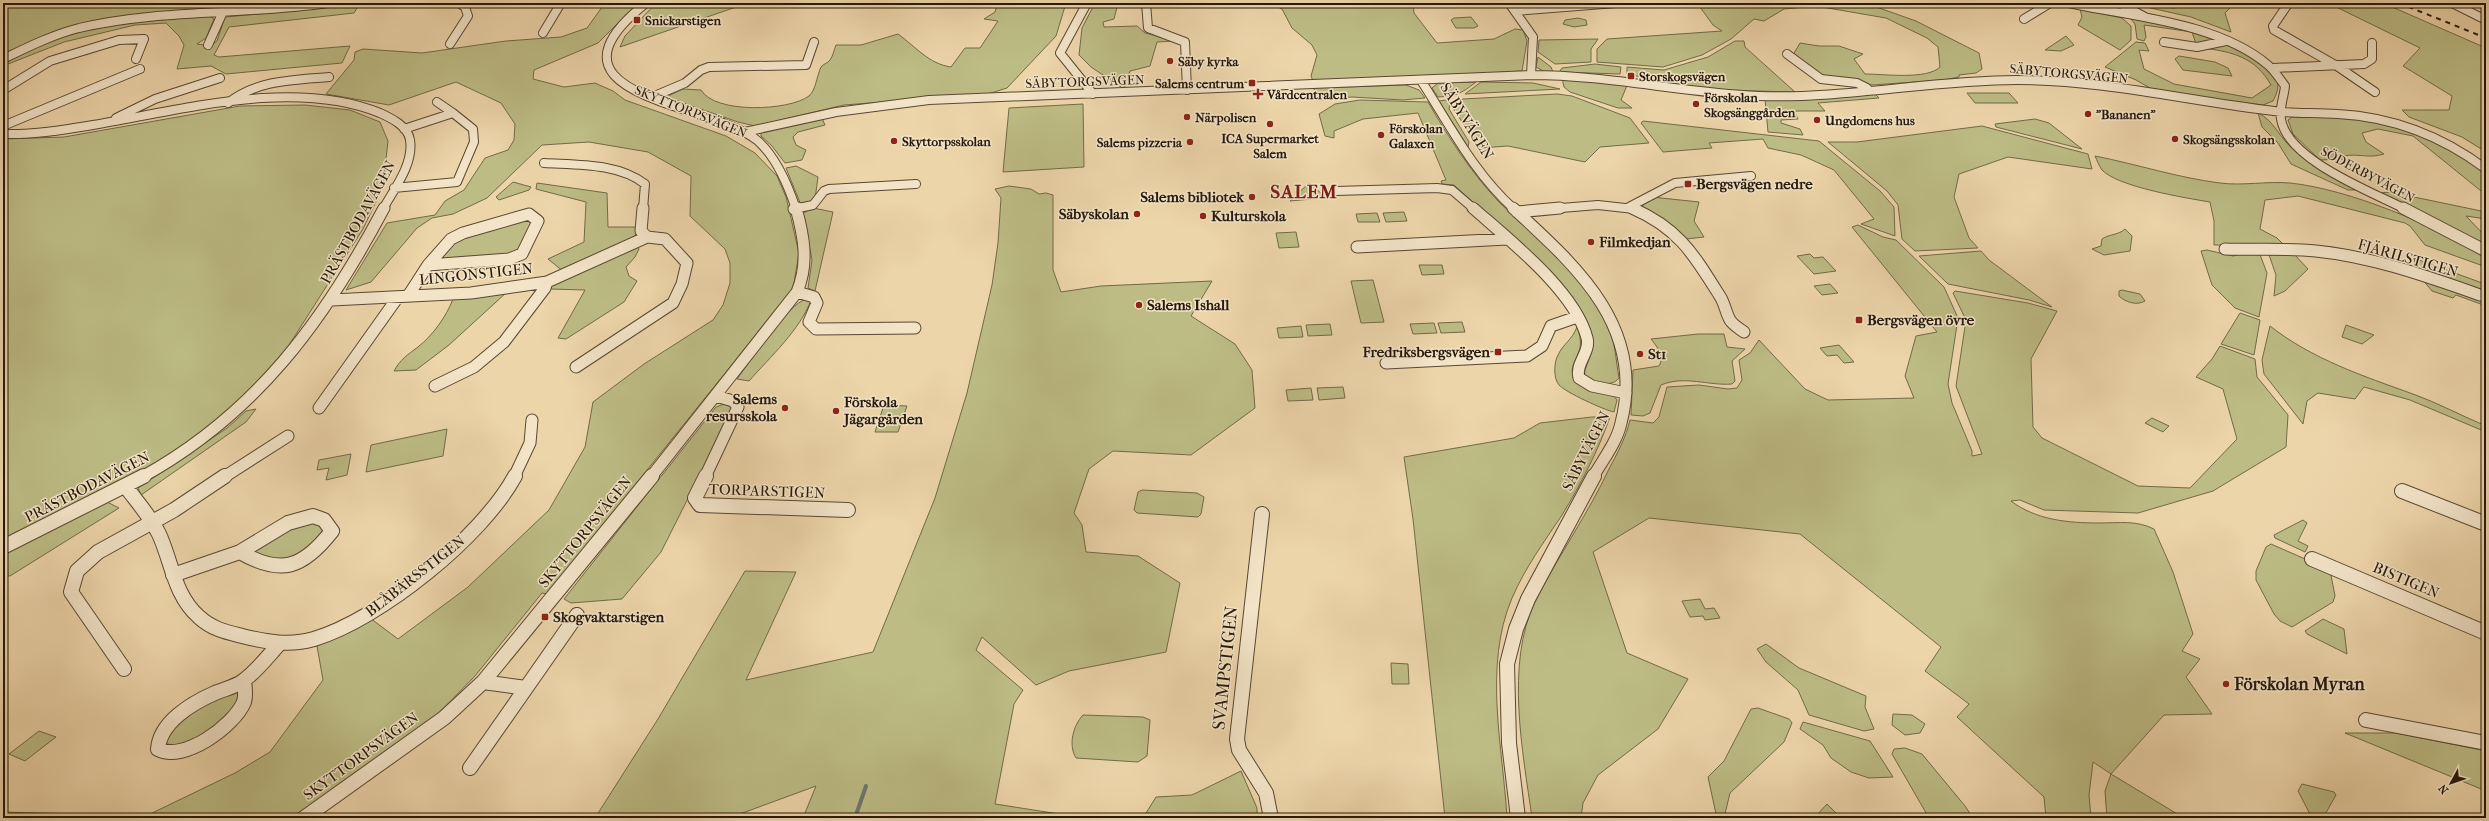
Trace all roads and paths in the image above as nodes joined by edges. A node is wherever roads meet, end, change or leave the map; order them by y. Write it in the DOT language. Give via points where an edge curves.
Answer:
graph roads {
  1 [pos="328,3"];
  2 [pos="459,3"];
  3 [pos="561,3"];
  4 [pos="646,3"];
  5 [pos="1087,3"];
  6 [pos="1146,3"];
  7 [pos="1510,3"];
  8 [pos="1616,3"];
  9 [pos="2050,3"];
  10 [pos="2069,3"];
  11 [pos="2119,3"];
  12 [pos="2452,3"];
  13 [pos="2288,4"];
  14 [pos="1515,11"];
  15 [pos="222,14"];
  16 [pos="2024,19"];
  17 [pos="2151,20"];
  18 [pos="2486,20"];
  19 [pos="543,33"];
  20 [pos="2226,41"];
  21 [pos="814,42"];
  22 [pos="2164,42"];
  23 [pos="2372,43"];
  24 [pos="450,44"];
  25 [pos="208,45"];
  26 [pos="1787,54"];
  27 [pos="3,59"];
  28 [pos="136,59"];
  29 [pos="2337,66"];
  30 [pos="2273,68"];
  31 [pos="140,69"];
  32 [pos="1531,75"];
  33 [pos="329,77"];
  34 [pos="220,78"];
  35 [pos="1422,82"];
  36 [pos="3,90"];
  37 [pos="1187,90"];
  38 [pos="1869,90"];
  39 [pos="2375,92"];
  40 [pos="1093,94"];
  41 [pos="652,98"];
  42 [pos="437,102"];
  43 [pos="228,103"];
  44 [pos="2280,112"];
  45 [pos="453,113"];
  46 [pos="110,122"];
  47 [pos="3,126"];
  48 [pos="404,129"];
  49 [pos="745,132"];
  50 [pos="3,134"];
  51 [pos="544,163"];
  52 [pos="2486,169"];
  53 [pos="1750,176"];
  54 [pos="916,184"];
  55 [pos="394,188"];
  56 [pos="1336,191"];
  57 [pos="1629,207"];
  58 [pos="794,209"];
  59 [pos="1517,212"];
  60 [pos="647,237"];
  61 [pos="1507,239"];
  62 [pos="1357,247"];
  63 [pos="2225,249"];
  64 [pos="2486,251"];
  65 [pos="428,265"];
  66 [pos="547,282"];
  67 [pos="797,292"];
  68 [pos="403,297"];
  69 [pos="2486,297"];
  70 [pos="332,300"];
  71 [pos="1577,317"];
  72 [pos="915,328"];
  73 [pos="1744,332"];
  74 [pos="1386,362"];
  75 [pos="576,366"];
  76 [pos="724,385"];
  77 [pos="435,386"];
  78 [pos="1626,393"];
  79 [pos="319,408"];
  80 [pos="532,420"];
  81 [pos="288,436"];
  82 [pos="126,487"];
  83 [pos="2402,491"];
  84 [pos="848,510"];
  85 [pos="1262,514"];
  86 [pos="152,520"];
  87 [pos="2486,524"];
  88 [pos="3,547"];
  89 [pos="240,552"];
  90 [pos="2312,558"];
  91 [pos="173,575"];
  92 [pos="577,615"];
  93 [pos="2486,633"];
  94 [pos="280,644"];
  95 [pos="124,669"];
  96 [pos="244,680"];
  97 [pos="483,682"];
  98 [pos="526,688"];
  99 [pos="2366,720"];
  100 [pos="2486,743"];
  101 [pos="470,768"];
  102 [pos="304,818"];
  103 [pos="1271,818"];
  104 [pos="1518,818"];
  1 -- 15 [label="street"];
  2 -- 24 [label="street" via="465,7 468,16"];
  3 -- 19 [label="street"];
  4 -- 41 [label="street, SKYTTORPSVÄGEN" via="627,19 613,36 607,47 606,57 614,75 636,91"];
  5 -- 40 [label="street" via="1060,53"];
  6 -- 37 [label="street" via="1148,28 1185,42"];
  7 -- 14 [label="street"];
  8 -- 14 [label="street"];
  9 -- 16 [label="street"];
  10 -- 17 [label="street, SÖDERBYVÄGEN"];
  11 -- 17 [label="street"];
  12 -- 18 [label="street"];
  13 -- 29 [label="street" via="2273,26 2274,30"];
  14 -- 32 [label="street" via="1533,37"];
  15 -- 25 [label="street"];
  15 -- 27 [label="street" via="169,15 105,24 50,38"];
  17 -- 20 [label="street, SÖDERBYVÄGEN"];
  20 -- 22 [label="street" via="2202,46"];
  20 -- 30 [label="street, SÖDERBYVÄGEN" via="2252,53"];
  21 -- 41 [label="street" via="806,64 709,67 684,83"];
  23 -- 29 [label="street" via="2372,59 2368,63"];
  26 -- 38 [label="street" via="1821,79 1857,83"];
  28 -- 36 [label="street" via="144,39 119,40 50,61"];
  29 -- 30 [label="street"];
  29 -- 39 [label="street"];
  30 -- 44 [label="street, SÖDERBYVÄGEN" via="2285,86"];
  31 -- 47 [label="street" via="69,96"];
  32 -- 35 [label="street, SÄBYTORGSVÄGEN"];
  32 -- 38 [label="street, SÄBYTORGSVÄGEN" via="1564,75 1761,96"];
  33 -- 43 [label="street" via="256,87 238,93"];
  34 -- 46 [label="street" via="155,99"];
  35 -- 37 [label="street, SÄBYTORGSVÄGEN"];
  35 -- 59 [label="street, SÄBYVÄGEN" via="1468,158"];
  37 -- 40 [label="street, SÄBYTORGSVÄGEN"];
  38 -- 44 [label="street, SÄBYTORGSVÄGEN" via="1952,82 2020,80 2096,87"];
  40 -- 49 [label="street, SÄBYTORGSVÄGEN" via="928,100 865,106 800,117"];
  41 -- 49 [label="street, SKYTTORPSVÄGEN"];
  42 -- 45 [label="street"];
  43 -- 46 [label="street"];
  43 -- 48 [label="street" via="287,98 340,101 382,113"];
  44 -- 52 [label="street, SÄBYTORGSVÄGEN" via="2343,114 2417,129 2456,146"];
  44 -- 64 [label="street, SÖDERBYVÄGEN" via="2283,130 2300,150 2324,168"];
  45 -- 48 [label="street"];
  45 -- 55 [label="street" via="473,129 474,142 457,182"];
  46 -- 50 [label="street" via="40,133"];
  48 -- 55 [label="street, PRÄSTBODAVÄGEN" via="410,139 410,160"];
  49 -- 58 [label="street, SKYTTORPSVÄGEN" via="752,136 779,167"];
  51 -- 60 [label="street" via="619,171 640,179 645,184 641,231"];
  53 -- 57 [label="street" via="1675,183"];
  54 -- 58 [label="street" via="829,189 813,205"];
  55 -- 70 [label="street, PRÄSTBODAVÄGEN"];
  56 -- 61 [label="street" via="1437,188 1452,190"];
  57 -- 59 [label="street" via="1598,205"];
  57 -- 73 [label="street" via="1654,218 1672,231 1695,256 1724,303 1730,321"];
  58 -- 67 [label="street, SKYTTORPSVÄGEN" via="803,241 805,264 804,276"];
  59 -- 78 [label="street, SÄBYVÄGEN" via="1571,261 1604,306 1622,354"];
  60 -- 66 [label="street, LINGONSTIGEN"];
  60 -- 75 [label="street" via="665,239 687,263 682,284 673,303"];
  61 -- 62 [label="street"];
  61 -- 71 [label="street" via="1552,280"];
  63 -- 69 [label="street, FJÄRILSTIGEN" via="2316,251 2366,258"];
  65 -- 65 [label="street, LINGONSTIGEN" via="509,259 522,254 538,222 529,214 463,233 451,239"];
  65 -- 68 [label="street, LINGONSTIGEN"];
  66 -- 68 [label="street, LINGONSTIGEN" via="471,293"];
  66 -- 77 [label="street, LINGONSTIGEN" via="504,342 474,367"];
  67 -- 72 [label="street" via="814,297 817,303 809,322 816,329"];
  67 -- 76 [label="street, SKYTTORPSVÄGEN"];
  68 -- 70 [label="street, LINGONSTIGEN"];
  68 -- 79 [label="street, LINGONSTIGEN"];
  70 -- 82 [label="street, PRÄSTBODAVÄGEN" via="277,371 246,402 215,428 154,471"];
  71 -- 74 [label="street" via="1551,326 1542,346 1527,356"];
  71 -- 78 [label="street" via="1587,339 1586,349 1577,370 1579,378 1592,386"];
  76 -- 84 [label="street, TORPARSTIGEN" via="738,407 737,413 695,498 700,505"];
  76 -- 97 [label="street, SKYTTORPSVÄGEN"];
  78 -- 104 [label="street, SÄBYVÄGEN" via="1621,425 1539,578 1516,629 1507,664 1510,743"];
  80 -- 94 [label="street, BLÅBÄRSSTIGEN" via="533,429 528,447 509,486 491,512 441,559 364,617 314,639"];
  81 -- 86 [label="street" via="185,504"];
  82 -- 86 [label="street, BLÅBÄRSSTIGEN"];
  82 -- 88 [label="street, PRÄSTBODAVÄGEN"];
  83 -- 87 [label="street"];
  85 -- 103 [label="street, SVAMPSTIGEN" via="1237,740 1239,750 1266,793"];
  86 -- 91 [label="street, BLÅBÄRSSTIGEN"];
  86 -- 95 [label="street" via="87,561 71,579 71,592"];
  89 -- 89 [label="street" via="282,524 298,519 321,518 329,524 332,532 316,551 290,564 262,564"];
  89 -- 91 [label="street"];
  90 -- 93 [label="street, BISTIGEN"];
  91 -- 94 [label="street, BLÅBÄRSSTIGEN" via="179,592 190,610 214,629"];
  92 -- 98 [label="street"];
  94 -- 96 [label="street"];
  96 -- 96 [label="street" via="212,695 176,718 162,734 159,749 175,753 188,750 222,731 235,718 244,702"];
  97 -- 98 [label="street"];
  97 -- 102 [label="street, SKYTTORPSVÄGEN" via="444,718"];
  98 -- 101 [label="street"];
  99 -- 100 [label="street"];
}
